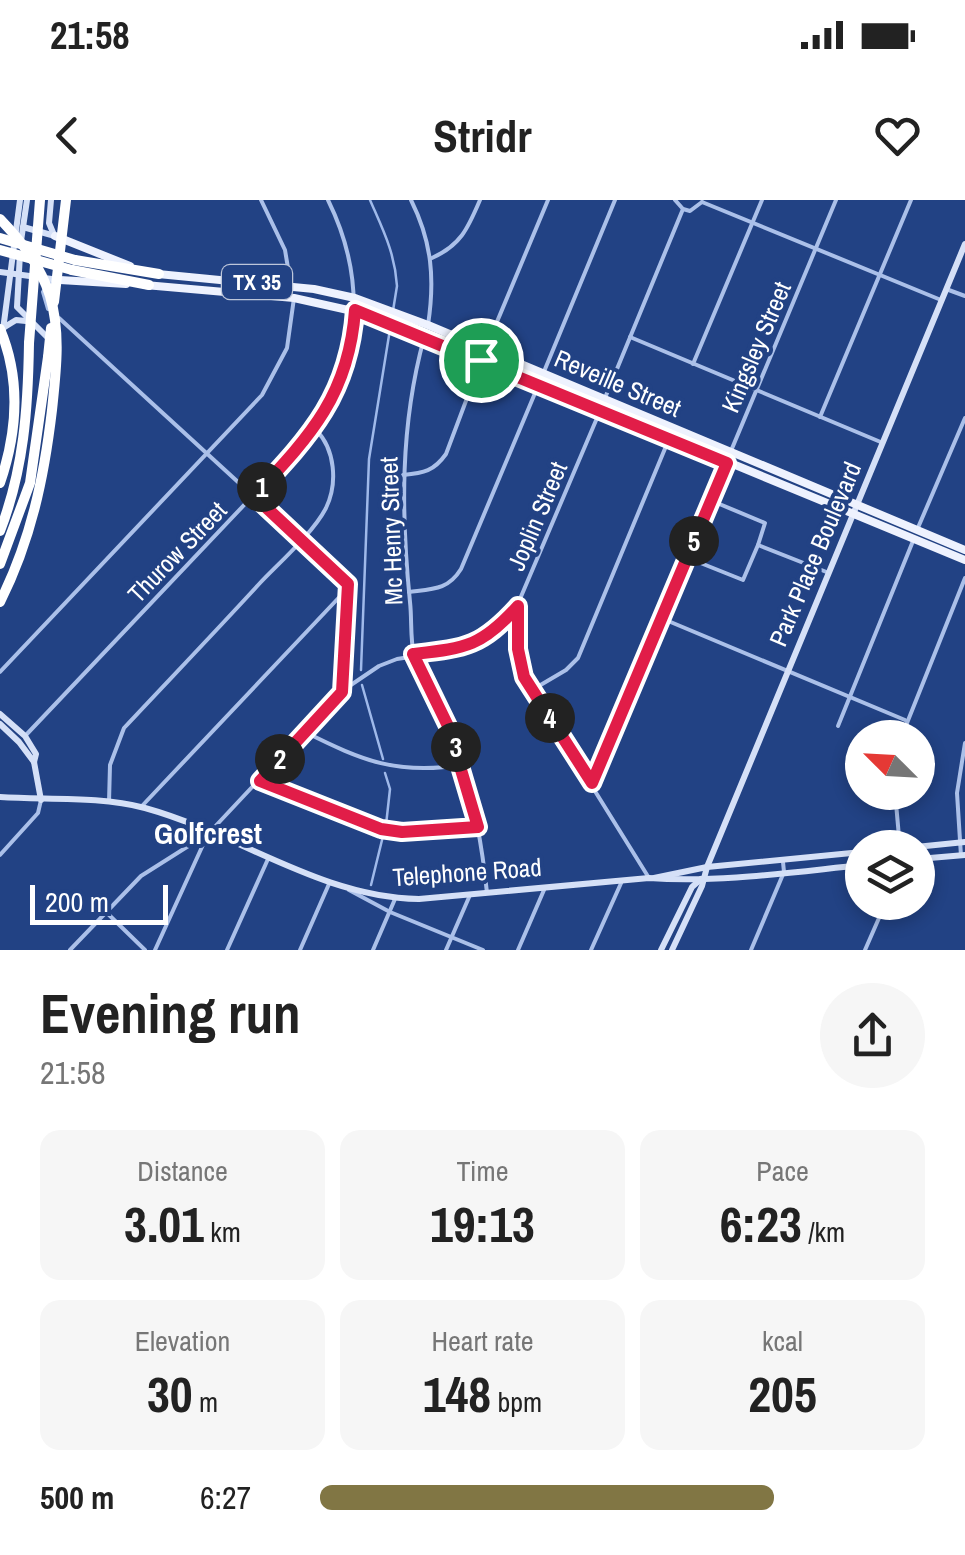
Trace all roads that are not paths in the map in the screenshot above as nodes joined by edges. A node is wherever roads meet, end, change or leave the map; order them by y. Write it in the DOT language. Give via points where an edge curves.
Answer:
graph roads {
  1 [pos="23,200"];
  2 [pos="40,200"];
  3 [pos="51,200"];
  4 [pos="70,200"];
  5 [pos="261,200"];
  6 [pos="328,200"];
  7 [pos="411,200"];
  8 [pos="480,200"];
  9 [pos="548,200"];
  10 [pos="615,200"];
  11 [pos="676,200"];
  12 [pos="762,200"];
  13 [pos="836,200"];
  14 [pos="911,200"];
  15 [pos="702,201"];
  16 [pos="683,210"];
  17 [pos="0,220"];
  18 [pos="753,221"];
  19 [pos="20,226"];
  20 [pos="55,236"];
  21 [pos="0,238"];
  22 [pos="965,244"];
  23 [pos="816,248"];
  24 [pos="0,250"];
  25 [pos="432,258"];
  26 [pos="74,265"];
  27 [pos="0,272"];
  28 [pos="158,274"];
  29 [pos="880,275"];
  30 [pos="14,276"];
  31 [pos="59,280"];
  32 [pos="229,280"];
  33 [pos="149,285"];
  34 [pos="291,286"];
  35 [pos="946,288"];
  36 [pos="231,292"];
  37 [pos="965,296"];
  38 [pos="294,298"];
  39 [pos="355,298"];
  40 [pos="941,300"];
  41 [pos="48,309"];
  42 [pos="355,310"];
  43 [pos="32,324"];
  44 [pos="428,324"];
  45 [pos="1,328"];
  46 [pos="425,337"];
  47 [pos="630,338"];
  48 [pos="485,349"];
  49 [pos="481,360"];
  50 [pos="693,364"];
  51 [pos="543,374"];
  52 [pos="538,384"];
  53 [pos="758,390"];
  54 [pos="604,400"];
  55 [pos="600,410"];
  56 [pos="820,417"];
  57 [pos="965,418"];
  58 [pos="314,429"];
  59 [pos="669,439"];
  60 [pos="883,443"];
  61 [pos="36,452"];
  62 [pos="732,452"];
  63 [pos="208,453"];
  64 [pos="727,463"];
  65 [pos="403,475"];
  66 [pos="15,483"];
  67 [pos="0,486"];
  68 [pos="254,496"];
  69 [pos="717,503"];
  70 [pos="858,506"];
  71 [pos="0,512"];
  72 [pos="854,516"];
  73 [pos="917,530"];
  74 [pos="0,531"];
  75 [pos="300,538"];
  76 [pos="913,540"];
  77 [pos="758,545"];
  78 [pos="965,550"];
  79 [pos="693,560"];
  80 [pos="965,560"];
  81 [pos="0,564"];
  82 [pos="829,573"];
  83 [pos="965,578"];
  84 [pos="348,587"];
  85 [pos="409,592"];
  86 [pos="0,605"];
  87 [pos="518,606"];
  88 [pos="661,618"];
  89 [pos="413,654"];
  90 [pos="788,670"];
  91 [pos="0,672"];
  92 [pos="532,690"];
  93 [pos="342,692"];
  94 [pos="849,695"];
  95 [pos="0,714"];
  96 [pos="906,720"];
  97 [pos="0,724"];
  98 [pos="838,726"];
  99 [pos="305,732"];
  100 [pos="22,739"];
  101 [pos="965,742"];
  102 [pos="462,765"];
  103 [pos="260,781"];
  104 [pos="592,783"];
  105 [pos="0,797"];
  106 [pos="41,800"];
  107 [pos="109,802"];
  108 [pos="142,807"];
  109 [pos="478,827"];
  110 [pos="210,833"];
  111 [pos="962,842"];
  112 [pos="935,845"];
  113 [pos="845,853"];
  114 [pos="838,854"];
  115 [pos="0,855"];
  116 [pos="963,856"];
  117 [pos="268,858"];
  118 [pos="935,858"];
  119 [pos="782,860"];
  120 [pos="707,867"];
  121 [pos="840,867"];
  122 [pos="845,867"];
  123 [pos="784,872"];
  124 [pos="651,878"];
  125 [pos="702,878"];
  126 [pos="622,881"];
  127 [pos="329,884"];
  128 [pos="546,887"];
  129 [pos="349,890"];
  130 [pos="488,893"];
  131 [pos="470,895"];
  132 [pos="396,898"];
  133 [pos="106,912"];
  134 [pos="390,912"];
  135 [pos="878,920"];
  136 [pos="452,937"];
  137 [pos="667,949"];
  138 [pos="70,950"];
  139 [pos="146,950"];
  140 [pos="154,950"];
  141 [pos="226,950"];
  142 [pos="300,950"];
  143 [pos="373,950"];
  144 [pos="446,950"];
  145 [pos="483,950"];
  146 [pos="518,950"];
  147 [pos="591,950"];
  148 [pos="751,950"];
  149 [pos="865,950"];
  1 -- 19 [label="main road"];
  2 -- 66 [label="highway, bridge" via="26,429"];
  3 -- 20 [label="main road"];
  4 -- 31 [label="highway, bridge"];
  5 -- 34 [label="street" via="284,250"];
  6 -- 39 [label="street, Thurow Street" via="348,248"];
  7 -- 25 [label="street"];
  8 -- 25 [label="street" via="465,236"];
  9 -- 48 [label="street"];
  10 -- 51 [label="street"];
  11 -- 16 [label="street"];
  12 -- 18 [label="street"];
  13 -- 23 [label="street, Kingsley Street"];
  14 -- 29 [label="street"];
  15 -- 16 [label="street"];
  15 -- 18 [label="street"];
  16 -- 47 [label="street, Joplin Street"];
  17 -- 86 [label="highway, bridge" via="46,284 57,353 41,490"];
  18 -- 23 [label="street"];
  18 -- 50 [label="street"];
  19 -- 20 [label="main road, Reveille Street"];
  19 -- 30 [label="main road"];
  20 -- 28 [label="main road, Reveille Street"];
  21 -- 26 [label="highway, TX 35, bridge"];
  22 -- 35 [label="main road, Park Place Boulevard"];
  23 -- 29 [label="street"];
  23 -- 53 [label="street, Kingsley Street"];
  24 -- 26 [label="highway, TX 35, bridge"];
  25 -- 44 [label="street"];
  26 -- 28 [label="highway, TX 35"];
  26 -- 33 [label="highway, TX 35"];
  27 -- 30 [label="main road, Reveille Street"];
  28 -- 32 [label="main road, Reveille Street / TX 35"];
  29 -- 40 [label="street"];
  29 -- 56 [label="street"];
  30 -- 31 [label="main road, Reveille Street"];
  30 -- 41 [label="street"];
  30 -- 43 [label="main road" via="16,307"];
  30 -- 45 [label="main road"];
  31 -- 33 [label="main road, Reveille Street"];
  31 -- 41 [label="street" via="45,288"];
  31 -- 61 [label="highway, bridge"];
  32 -- 34 [label="main road, Reveille Street / TX 35"];
  32 -- 36 [label="main road"];
  33 -- 36 [label="main road, Reveille Street / TX 35"];
  34 -- 39 [label="main road, Reveille Street / TX 35"];
  35 -- 37 [label="street"];
  35 -- 40 [label="main road, Park Place Boulevard"];
  36 -- 38 [label="main road, Reveille Street / TX 35"];
  38 -- 42 [label="main road, Reveille Street / TX 35"];
  38 -- 63 [label="street" via="278,371"];
  39 -- 42 [label="street, Thurow Street"];
  39 -- 44 [label="main road, Reveille Street / TX 35"];
  40 -- 60 [label="main road, Park Place Boulevard"];
  41 -- 63 [label="street"];
  42 -- 46 [label="main road, Reveille Street / TX 35"];
  42 -- 58 [label="street, Thurow Street" via="342,377"];
  43 -- 45 [label="main road" via="16,320"];
  43 -- 86 [label="main road" via="61,358 40,506"];
  44 -- 48 [label="main road, Reveille Street / TX 35"];
  45 -- 67 [label="highway, bridge" via="15,403"];
  46 -- 49 [label="main road, Reveille Street / TX 35"];
  46 -- 65 [label="street, Mc Henry Street"];
  47 -- 50 [label="street"];
  47 -- 54 [label="street, Joplin Street"];
  48 -- 49 [label="street"];
  48 -- 51 [label="main road, Reveille Street / TX 35"];
  49 -- 52 [label="main road, Reveille Street / TX 35"];
  49 -- 65 [label="street" via="438,466"];
  50 -- 53 [label="street"];
  51 -- 54 [label="main road, Reveille Street / TX 35"];
  52 -- 55 [label="main road, Reveille Street / TX 35"];
  52 -- 85 [label="street" via="462,569 440,589"];
  53 -- 56 [label="street"];
  53 -- 62 [label="street, Kingsley Street"];
  54 -- 55 [label="street, Joplin Street"];
  54 -- 62 [label="main road, Reveille Street / TX 35"];
  55 -- 59 [label="main road, Reveille Street / TX 35"];
  55 -- 87 [label="street, Joplin Street"];
  56 -- 60 [label="street"];
  57 -- 73 [label="street"];
  58 -- 68 [label="street, Thurow Street"];
  58 -- 75 [label="street" via="332,453 330,496"];
  59 -- 64 [label="main road, Reveille Street / TX 35"];
  59 -- 92 [label="street" via="578,658"];
  60 -- 70 [label="main road, Park Place Boulevard"];
  61 -- 81 [label="highway"];
  61 -- 86 [label="highway" via="38,479"];
  62 -- 64 [label="street, Kingsley Street"];
  62 -- 70 [label="main road, Reveille Street / TX 35"];
  63 -- 68 [label="street"];
  63 -- 91 [label="street"];
  64 -- 72 [label="main road, Reveille Street / TX 35"];
  64 -- 88 [label="street, Kingsley Street"];
  65 -- 85 [label="street, Mc Henry Street"];
  66 -- 71 [label="highway"];
  66 -- 74 [label="highway"];
  68 -- 75 [label="street"];
  68 -- 100 [label="street, Thurow Street"];
  69 -- 77 [label="street" via="764,523"];
  70 -- 72 [label="main road, Park Place Boulevard"];
  70 -- 73 [label="main road, Reveille Street / TX 35"];
  72 -- 76 [label="main road, Reveille Street / TX 35"];
  72 -- 82 [label="main road, Park Place Boulevard"];
  73 -- 78 [label="main road, Reveille Street / TX 35"];
  75 -- 84 [label="street"];
  75 -- 107 [label="street" via="124,728 110,765"];
  76 -- 80 [label="main road, Reveille Street / TX 35"];
  76 -- 94 [label="street"];
  77 -- 79 [label="street" via="743,580"];
  77 -- 82 [label="street"];
  82 -- 90 [label="main road, Park Place Boulevard"];
  83 -- 96 [label="street"];
  84 -- 93 [label="street"];
  84 -- 108 [label="street"];
  85 -- 89 [label="street, Mc Henry Street"];
  87 -- 89 [label="street" via="479,641"];
  87 -- 92 [label="street, Joplin Street" via="518,649"];
  88 -- 90 [label="street"];
  88 -- 104 [label="street, Kingsley Street"];
  89 -- 93 [label="street"];
  89 -- 102 [label="street, Mc Henry Street"];
  90 -- 94 [label="street"];
  90 -- 120 [label="main road, Park Place Boulevard"];
  92 -- 104 [label="street, Joplin Street"];
  93 -- 99 [label="street"];
  94 -- 96 [label="street"];
  94 -- 98 [label="street"];
  95 -- 100 [label="main road"];
  97 -- 100 [label="main road"];
  99 -- 102 [label="street" via="394,768"];
  99 -- 103 [label="street"];
  100 -- 106 [label="main road"];
  101 -- 111 [label="street" via="956,793"];
  102 -- 109 [label="street, Mc Henry Street"];
  103 -- 109 [label="street" via="381,829"];
  103 -- 110 [label="street"];
  104 -- 124 [label="street, Joplin Street"];
  105 -- 106 [label="main road, Telephone Road"];
  106 -- 107 [label="main road, Telephone Road"];
  106 -- 115 [label="street" via="38,813"];
  107 -- 108 [label="main road, Telephone Road"];
  108 -- 110 [label="main road, Telephone Road"];
  109 -- 130 [label="street, Mc Henry Street"];
  110 -- 117 [label="main road, Telephone Road"];
  110 -- 133 [label="street" via="148,870"];
  110 -- 140 [label="street"];
  111 -- 112 [label="main road"];
  111 -- 116 [label="street"];
  113 -- 114 [label="main road, Telephone Road"];
  114 -- 119 [label="main road, Telephone Road"];
  114 -- 121 [label="main road"];
  116 -- 118 [label="main road"];
  117 -- 127 [label="main road, Telephone Road"];
  117 -- 141 [label="street"];
  119 -- 120 [label="main road, Telephone Road"];
  119 -- 123 [label="street"];
  120 -- 124 [label="main road, Telephone Road"];
  120 -- 125 [label="main road, Park Place Boulevard"];
  121 -- 122 [label="main road, Telephone Road"];
  121 -- 123 [label="main road, Telephone Road"];
  123 -- 125 [label="main road, Telephone Road"];
  123 -- 148 [label="street"];
  124 -- 125 [label="main road, Telephone Road"];
  124 -- 126 [label="main road, Telephone Road"];
  125 -- 137 [label="main road, Park Place Boulevard"];
  126 -- 128 [label="main road, Telephone Road"];
  126 -- 147 [label="street"];
  127 -- 129 [label="main road, Telephone Road"];
  127 -- 142 [label="street"];
  128 -- 130 [label="main road, Telephone Road"];
  128 -- 146 [label="street"];
  129 -- 132 [label="main road, Telephone Road"];
  129 -- 134 [label="street"];
  130 -- 131 [label="main road, Telephone Road"];
  131 -- 132 [label="main road, Telephone Road"];
  131 -- 136 [label="street"];
  132 -- 134 [label="street"];
  133 -- 138 [label="street"];
  133 -- 139 [label="street"];
  134 -- 136 [label="street"];
  134 -- 143 [label="street"];
  135 -- 149 [label="street"];
  136 -- 144 [label="street"];
  136 -- 145 [label="street"];
}
